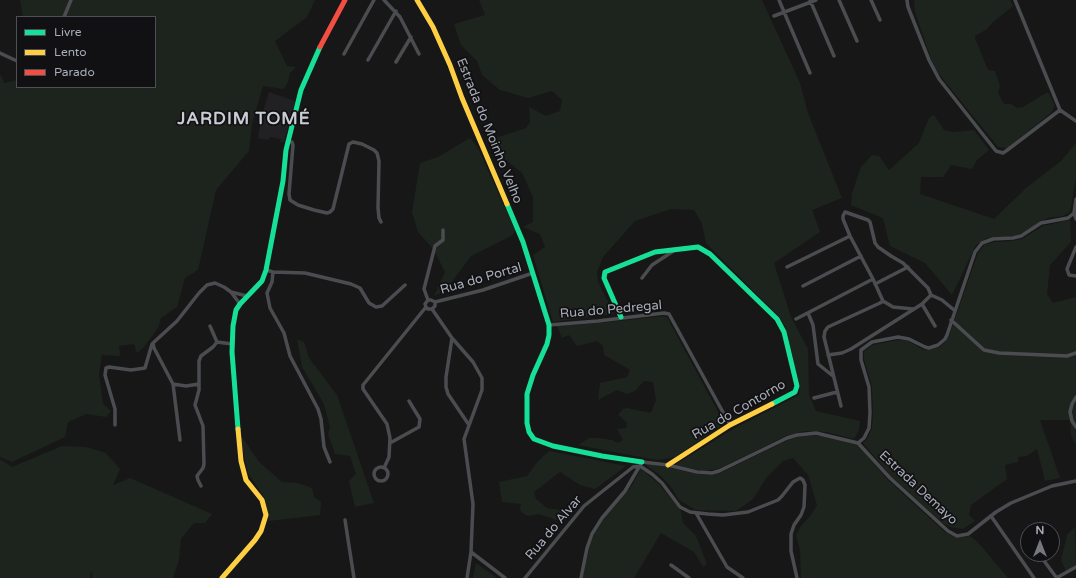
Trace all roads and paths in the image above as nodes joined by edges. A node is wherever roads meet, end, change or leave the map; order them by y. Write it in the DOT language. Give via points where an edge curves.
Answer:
graph roads {
  1 [pos="71,0"];
  2 [pos="345,0"];
  3 [pos="374,0"];
  4 [pos="384,0"];
  5 [pos="417,0"];
  6 [pos="779,0"];
  7 [pos="816,0"];
  8 [pos="839,0"];
  9 [pos="871,0"];
  10 [pos="907,0"];
  11 [pos="1015,0"];
  12 [pos="810,1"];
  13 [pos="396,11"];
  14 [pos="784,13"];
  15 [pos="64,16"];
  16 [pos="774,16"];
  17 [pos="880,20"];
  18 [pos="411,37"];
  19 [pos="857,41"];
  20 [pos="0,53"];
  21 [pos="344,54"];
  22 [pos="419,54"];
  23 [pos="834,56"];
  24 [pos="368,60"];
  25 [pos="16,61"];
  26 [pos="396,62"];
  27 [pos="810,73"];
  28 [pos="1060,110"];
  29 [pos="1076,120"];
  30 [pos="288,142"];
  31 [pos="1076,199"];
  32 [pos="1074,213"];
  33 [pos="1076,219"];
  34 [pos="381,222"];
  35 [pos="443,230"];
  36 [pos="850,236"];
  37 [pos="1076,247"];
  38 [pos="676,250"];
  39 [pos="655,252"];
  40 [pos="861,256"];
  41 [pos="656,262"];
  42 [pos="788,267"];
  43 [pos="908,267"];
  44 [pos="266,270"];
  45 [pos="273,272"];
  46 [pos="533,273"];
  47 [pos="1076,276"];
  48 [pos="642,278"];
  49 [pos="873,279"];
  50 [pos="876,284"];
  51 [pos="405,285"];
  52 [pos="802,286"];
  53 [pos="231,292"];
  54 [pos="931,295"];
  55 [pos="247,296"];
  56 [pos="428,300"];
  57 [pos="883,301"];
  58 [pos="434,302"];
  59 [pos="240,304"];
  60 [pos="922,304"];
  61 [pos="426,307"];
  62 [pos="432,309"];
  63 [pos="913,310"];
  64 [pos="954,310"];
  65 [pos="808,313"];
  66 [pos="621,317"];
  67 [pos="796,319"];
  68 [pos="951,320"];
  69 [pos="549,325"];
  70 [pos="210,326"];
  71 [pos="935,326"];
  72 [pos="452,338"];
  73 [pos="217,342"];
  74 [pos="153,343"];
  75 [pos="232,344"];
  76 [pos="1076,353"];
  77 [pos="828,355"];
  78 [pos="833,376"];
  79 [pos="173,384"];
  80 [pos="199,384"];
  81 [pos="837,392"];
  82 [pos="1076,397"];
  83 [pos="814,398"];
  84 [pos="409,401"];
  85 [pos="841,406"];
  86 [pos="115,425"];
  87 [pos="469,425"];
  88 [pos="730,425"];
  89 [pos="1076,428"];
  90 [pos="180,440"];
  91 [pos="390,443"];
  92 [pos="858,443"];
  93 [pos="330,462"];
  94 [pos="641,464"];
  95 [pos="668,465"];
  96 [pos="384,468"];
  97 [pos="1076,481"];
  98 [pos="201,486"];
  99 [pos="696,513"];
  100 [pos="991,516"];
  101 [pos="345,520"];
  102 [pos="471,552"];
  103 [pos="1045,562"];
  104 [pos="671,565"];
  105 [pos="1076,567"];
  106 [pos="222,578"];
  107 [pos="354,578"];
  108 [pos="467,578"];
  109 [pos="505,578"];
  110 [pos="525,578"];
  111 [pos="581,578"];
  112 [pos="689,578"];
  113 [pos="743,578"];
  114 [pos="797,578"];
  115 [pos="1034,578"];
  1 -- 15 [label="street"];
  2 -- 30 [label="street" via="306,77"];
  3 -- 21 [label="street"];
  4 -- 13 [label="street"];
  5 -- 46 [label="street, Estrada do Moinho Velho" via="433,27 450,65 523,242"];
  6 -- 14 [label="street"];
  7 -- 12 [label="street"];
  8 -- 19 [label="street"];
  9 -- 17 [label="street"];
  10 -- 28 [label="street" via="929,60 939,79 996,151 1006,151"];
  11 -- 28 [label="street"];
  12 -- 14 [label="street"];
  12 -- 23 [label="street"];
  13 -- 18 [label="street"];
  13 -- 24 [label="street"];
  14 -- 16 [label="street"];
  14 -- 27 [label="street"];
  18 -- 22 [label="street"];
  18 -- 26 [label="street"];
  20 -- 25 [label="street"];
  28 -- 29 [label="street"];
  30 -- 34 [label="street" via="294,145 290,200 321,212 330,212 333,209 349,144 362,144 374,150 379,161 378,208"];
  30 -- 44 [label="street"];
  31 -- 32 [label="street"];
  32 -- 33 [label="street"];
  32 -- 64 [label="street" via="1065,219 1041,223 1021,236 982,242 975,252"];
  35 -- 56 [label="street" via="443,240 435,246 424,289"];
  36 -- 40 [label="street"];
  36 -- 42 [label="street"];
  36 -- 43 [label="street" via="843,219 844,212 868,220 878,247"];
  37 -- 47 [label="street" via="1067,269 1069,275"];
  38 -- 39 [label="street, Rua do Contorno"];
  38 -- 41 [label="street"];
  38 -- 88 [label="street, Rua do Contorno" via="698,247 710,254 777,319 784,332 796,389"];
  39 -- 41 [label="street"];
  39 -- 66 [label="street, Rua do Contorno" via="605,272 604,278"];
  40 -- 49 [label="street"];
  40 -- 52 [label="street"];
  41 -- 48 [label="street"];
  43 -- 50 [label="street"];
  43 -- 54 [label="street" via="928,288"];
  44 -- 45 [label="street"];
  44 -- 55 [label="street" via="262,281"];
  45 -- 51 [label="street" via="305,273 357,285 369,303 376,307 382,306"];
  45 -- 93 [label="street" via="267,293 270,308 284,333 290,356 318,409 324,447"];
  46 -- 58 [label="street, Rua do Portal"];
  46 -- 69 [label="street, Estrada do Moinho Velho"];
  49 -- 50 [label="street"];
  49 -- 65 [label="street"];
  50 -- 57 [label="street"];
  53 -- 55 [label="street"];
  53 -- 59 [label="street"];
  53 -- 74 [label="street" via="215,283 207,285 177,321"];
  54 -- 60 [label="street"];
  54 -- 64 [label="street"];
  55 -- 59 [label="street"];
  56 -- 58 [label="street"];
  56 -- 61 [label="street"];
  57 -- 63 [label="street" via="893,307"];
  57 -- 77 [label="street" via="828,327 824,337"];
  58 -- 62 [label="street" via="435,306"];
  59 -- 75 [label="street" via="236,310"];
  60 -- 63 [label="street"];
  60 -- 71 [label="street"];
  61 -- 62 [label="street"];
  61 -- 91 [label="street" via="363,385 363,389 387,424"];
  62 -- 72 [label="street"];
  63 -- 77 [label="street" via="851,349"];
  64 -- 68 [label="street"];
  65 -- 67 [label="street"];
  65 -- 78 [label="street" via="813,325 818,364"];
  66 -- 69 [label="street, Rua do Pedregal"];
  66 -- 88 [label="street, Rua do Pedregal" via="669,314"];
  68 -- 76 [label="street" via="984,350 1067,356"];
  68 -- 92 [label="street" via="945,339 934,347 925,347 898,337 872,342 861,350 861,360 869,387 870,413 869,428"];
  69 -- 94 [label="street" via="547,344 527,394 527,423 531,436 554,446"];
  70 -- 73 [label="street"];
  72 -- 87 [label="street" via="446,387"];
  72 -- 87 [label="street" via="473,362 482,378 482,390"];
  73 -- 75 [label="street"];
  73 -- 80 [label="street" via="199,361"];
  74 -- 79 [label="street"];
  74 -- 86 [label="street" via="145,368 106,368 105,375 116,414"];
  75 -- 106 [label="street" via="241,461 246,480 262,500 266,515 255,540"];
  77 -- 78 [label="street"];
  78 -- 81 [label="street"];
  79 -- 80 [label="street"];
  79 -- 90 [label="street"];
  80 -- 98 [label="street" via="195,405 203,426 204,464 197,476"];
  81 -- 83 [label="street"];
  81 -- 85 [label="street"];
  82 -- 89 [label="street" via="1070,412"];
  84 -- 91 [label="street" via="420,419 419,427"];
  87 -- 102 [label="street" via="463,444 473,504"];
  88 -- 95 [label="street, Rua do Contorno"];
  91 -- 96 [label="street"];
  92 -- 95 [label="street" via="825,434 805,433 787,438 719,471 704,473"];
  92 -- 100 [label="street, Estrada Demayo" via="890,478 954,535 968,534"];
  94 -- 95 [label="street"];
  94 -- 99 [label="street" via="662,483 680,507"];
  94 -- 110 [label="street, Rua do Alvar" via="633,467 584,506"];
  94 -- 111 [label="street" via="625,491 592,534"];
  97 -- 100 [label="street, Estrada Demayo" via="1052,486 1032,494 1004,506"];
  99 -- 113 [label="street" via="727,567"];
  99 -- 114 [label="street" via="723,515 748,512 778,500 793,482 801,479 804,481 804,506 791,534 791,551"];
  100 -- 115 [label="street"];
  101 -- 107 [label="street"];
  102 -- 108 [label="street"];
  102 -- 109 [label="street"];
  103 -- 105 [label="street" via="1056,577"];
  104 -- 112 [label="street"];
}
